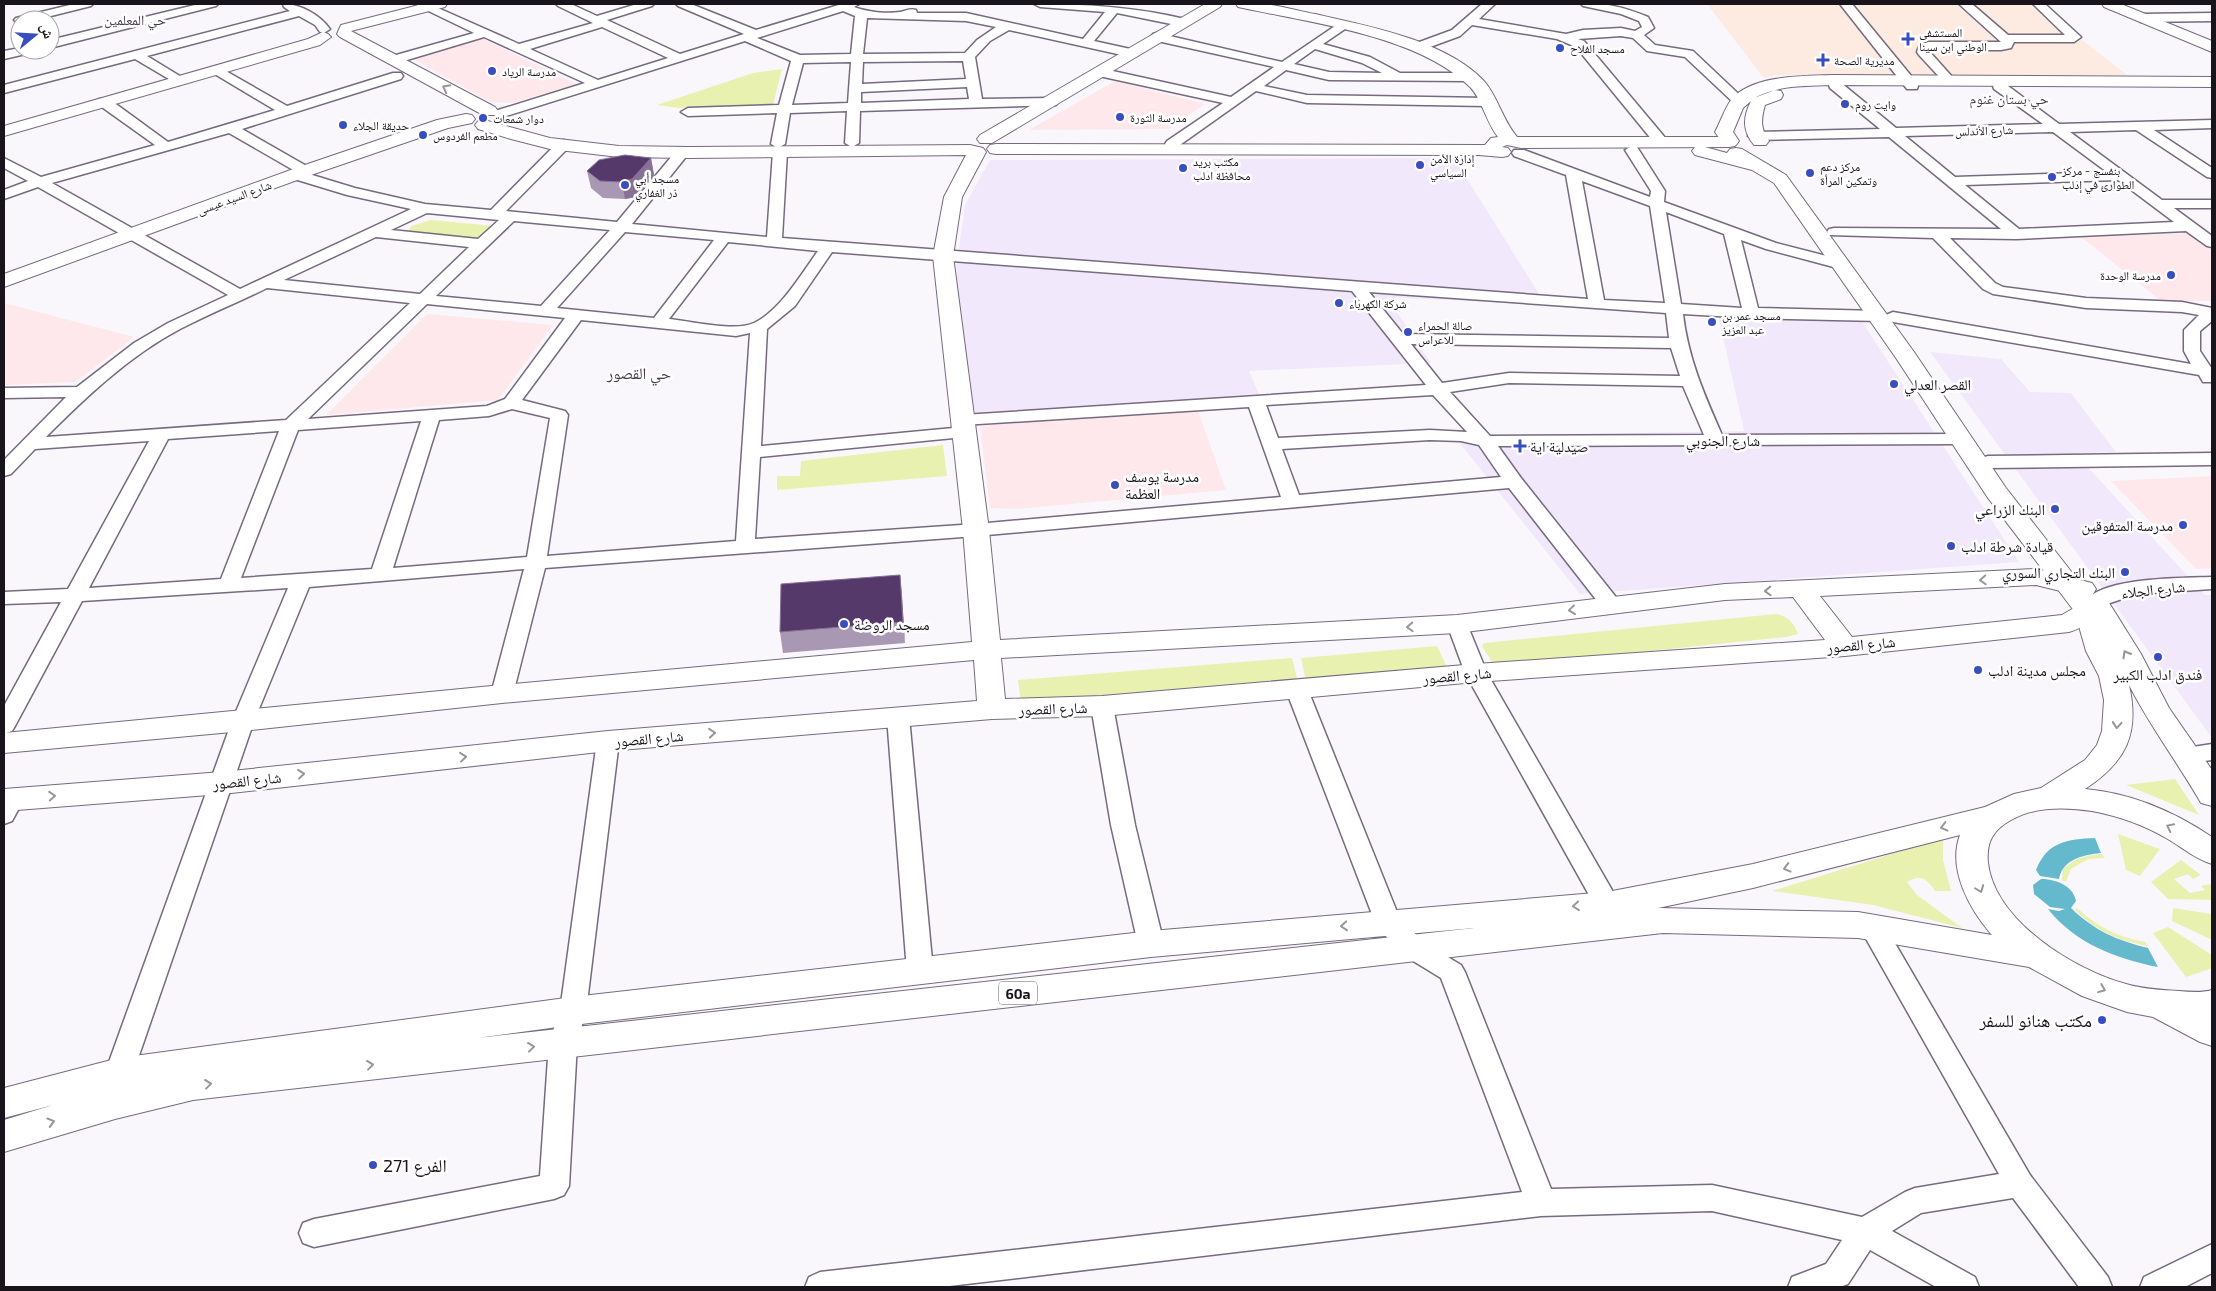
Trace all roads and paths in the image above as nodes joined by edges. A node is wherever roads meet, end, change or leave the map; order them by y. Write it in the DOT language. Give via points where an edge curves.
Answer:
graph roads {
  1 [pos="87,4"];
  2 [pos="212,4"];
  3 [pos="285,4"];
  4 [pos="412,4"];
  5 [pos="562,4"];
  6 [pos="648,4"];
  7 [pos="682,4"];
  8 [pos="939,4"];
  9 [pos="1040,4"];
  10 [pos="1215,4"];
  11 [pos="1222,4"];
  12 [pos="1241,4"];
  13 [pos="1489,4"];
  14 [pos="1587,4"];
  15 [pos="1846,4"];
  16 [pos="1966,4"];
  17 [pos="2039,4"];
  18 [pos="2109,4"];
  19 [pos="429,5"];
  20 [pos="848,5"];
  21 [pos="1078,5"];
  22 [pos="713,6"];
  23 [pos="1114,8"];
  24 [pos="60,10"];
  25 [pos="698,10"];
  26 [pos="300,12"];
  27 [pos="861,14"];
  28 [pos="900,16"];
  29 [pos="2212,17"];
  30 [pos="2141,18"];
  31 [pos="600,21"];
  32 [pos="1470,21"];
  33 [pos="1181,22"];
  34 [pos="1007,26"];
  35 [pos="1341,26"];
  36 [pos="333,32"];
  37 [pos="486,33"];
  38 [pos="1637,35"];
  39 [pos="750,36"];
  40 [pos="1157,37"];
  41 [pos="1565,38"];
  42 [pos="2005,39"];
  43 [pos="60,42"];
  44 [pos="1086,43"];
  45 [pos="1313,46"];
  46 [pos="1418,47"];
  47 [pos="2212,47"];
  48 [pos="520,48"];
  49 [pos="1131,53"];
  50 [pos="137,55"];
  51 [pos="969,56"];
  52 [pos="678,58"];
  53 [pos="857,58"];
  54 [pos="798,59"];
  55 [pos="1283,66"];
  56 [pos="395,68"];
  57 [pos="217,70"];
  58 [pos="1099,72"];
  59 [pos="1399,77"];
  60 [pos="1469,77"];
  61 [pos="1949,80"];
  62 [pos="179,81"];
  63 [pos="2212,82"];
  64 [pos="1910,83"];
  65 [pos="597,84"];
  66 [pos="972,84"];
  67 [pos="1835,85"];
  68 [pos="1999,86"];
  69 [pos="1253,87"];
  70 [pos="2212,87"];
  71 [pos="856,88"];
  72 [pos="4,89"];
  73 [pos="1233,101"];
  74 [pos="1740,101"];
  75 [pos="104,102"];
  76 [pos="1051,102"];
  77 [pos="1487,102"];
  78 [pos="976,103"];
  79 [pos="854,108"];
  80 [pos="286,110"];
  81 [pos="784,110"];
  82 [pos="688,112"];
  83 [pos="494,116"];
  84 [pos="467,118"];
  85 [pos="1729,122"];
  86 [pos="2212,124"];
  87 [pos="2141,127"];
  88 [pos="231,128"];
  89 [pos="2054,128"];
  90 [pos="4,131"];
  91 [pos="1892,133"];
  92 [pos="852,143"];
  93 [pos="1662,143"];
  94 [pos="564,144"];
  95 [pos="1172,144"];
  96 [pos="1509,144"];
  97 [pos="165,146"];
  98 [pos="983,146"];
  99 [pos="1694,147"];
  100 [pos="1732,147"];
  101 [pos="779,148"];
  102 [pos="1632,150"];
  103 [pos="1762,150"];
  104 [pos="682,153"];
  105 [pos="4,162"];
  106 [pos="2197,164"];
  107 [pos="2212,164"];
  108 [pos="300,173"];
  109 [pos="1573,173"];
  110 [pos="2212,174"];
  111 [pos="2120,176"];
  112 [pos="1951,181"];
  113 [pos="39,182"];
  114 [pos="352,192"];
  115 [pos="4,194"];
  116 [pos="1656,204"];
  117 [pos="2159,204"];
  118 [pos="2212,204"];
  119 [pos="426,208"];
  120 [pos="495,214"];
  121 [pos="512,215"];
  122 [pos="2189,226"];
  123 [pos="621,227"];
  124 [pos="378,229"];
  125 [pos="1730,231"];
  126 [pos="1834,232"];
  127 [pos="1937,233"];
  128 [pos="2016,234"];
  129 [pos="132,235"];
  130 [pos="724,237"];
  131 [pos="774,242"];
  132 [pos="2212,243"];
  133 [pos="482,244"];
  134 [pos="828,247"];
  135 [pos="943,256"];
  136 [pos="1841,264"];
  137 [pos="4,281"];
  138 [pos="264,283"];
  139 [pos="1357,287"];
  140 [pos="240,295"];
  141 [pos="424,300"];
  142 [pos="1597,304"];
  143 [pos="1674,308"];
  144 [pos="545,312"];
  145 [pos="1751,313"];
  146 [pos="2212,313"];
  147 [pos="576,315"];
  148 [pos="1886,316"];
  149 [pos="658,324"];
  150 [pos="759,327"];
  151 [pos="1398,339"];
  152 [pos="1678,343"];
  153 [pos="2208,371"];
  154 [pos="1690,381"];
  155 [pos="1438,389"];
  156 [pos="81,392"];
  157 [pos="4,393"];
  158 [pos="1256,401"];
  159 [pos="511,403"];
  160 [pos="432,415"];
  161 [pos="291,425"];
  162 [pos="963,426"];
  163 [pos="162,434"];
  164 [pos="1961,439"];
  165 [pos="1714,440"];
  166 [pos="1485,441"];
  167 [pos="30,444"];
  168 [pos="1272,444"];
  169 [pos="751,452"];
  170 [pos="2212,459"];
  171 [pos="1988,462"];
  172 [pos="4,470"];
  173 [pos="1514,482"];
  174 [pos="1292,501"];
  175 [pos="976,530"];
  176 [pos="745,546"];
  177 [pos="536,562"];
  178 [pos="381,574"];
  179 [pos="301,581"];
  180 [pos="2212,583"];
  181 [pos="228,584"];
  182 [pos="1802,590"];
  183 [pos="74,596"];
  184 [pos="2083,597"];
  185 [pos="4,598"];
  186 [pos="1612,606"];
  187 [pos="1458,624"];
  188 [pos="1845,647"];
  189 [pos="985,650"];
  190 [pos="1476,674"];
  191 [pos="1298,690"];
  192 [pos="502,694"];
  193 [pos="1102,706"];
  194 [pos="992,709"];
  195 [pos="898,717"];
  196 [pos="243,721"];
  197 [pos="4,726"];
  198 [pos="608,741"];
  199 [pos="4,743"];
  200 [pos="2200,754"];
  201 [pos="222,783"];
  202 [pos="2212,794"];
  203 [pos="2049,798"];
  204 [pos="7,805"];
  205 [pos="1992,816"];
  206 [pos="2212,852"];
  207 [pos="1608,904"];
  208 [pos="1388,922"];
  209 [pos="1872,928"];
  210 [pos="1151,944"];
  211 [pos="1414,949"];
  212 [pos="2036,955"];
  213 [pos="920,971"];
  214 [pos="2212,1004"];
  215 [pos="2160,1005"];
  216 [pos="573,1010"];
  217 [pos="2212,1032"];
  218 [pos="563,1043"];
  219 [pos="119,1073"];
  220 [pos="4,1103"];
  221 [pos="4,1136"];
  222 [pos="2020,1184"];
  223 [pos="1541,1203"];
  224 [pos="1865,1231"];
  225 [pos="314,1234"];
  226 [pos="2212,1258"];
  227 [pos="820,1287"];
  228 [pos="1803,1287"];
  229 [pos="1964,1287"];
  230 [pos="2097,1287"];
  231 [pos="2155,1287"];
  1 -- 24 [label="street"];
  2 -- 43 [label="street"];
  3 -- 26 [label="street"];
  4 -- 36 [label="street" via="336,23"];
  5 -- 31 [label="street"];
  6 -- 31 [label="street"];
  7 -- 25 [label="street"];
  8 -- 28 [label="street"];
  9 -- 21 [label="street"];
  10 -- 33 [label="street"];
  11 -- 12 [label="street"];
  12 -- 35 [label="street"];
  13 -- 32 [label="street"];
  14 -- 38 [label="street" via="1624,11 1644,19 1648,28"];
  15 -- 64 [label="street"];
  16 -- 42 [label="street"];
  17 -- 42 [label="street" via="2075,37"];
  18 -- 30 [label="street"];
  19 -- 36 [label="street"];
  19 -- 37 [label="street"];
  20 -- 27 [label="street"];
  20 -- 39 [label="street"];
  21 -- 23 [label="street"];
  22 -- 25 [label="street"];
  23 -- 33 [label="street"];
  23 -- 44 [label="street"];
  25 -- 39 [label="street"];
  26 -- 36 [label="street"];
  26 -- 50 [label="street"];
  27 -- 28 [label="street"];
  27 -- 53 [label="street"];
  28 -- 34 [label="street" via="966,17"];
  29 -- 30 [label="street"];
  30 -- 47 [label="street"];
  31 -- 48 [label="street"];
  31 -- 52 [label="street"];
  32 -- 41 [label="street"];
  32 -- 46 [label="street" via="1456,33"];
  33 -- 40 [label="street"];
  34 -- 44 [label="street"];
  34 -- 51 [label="street" via="991,34"];
  35 -- 45 [label="street"];
  35 -- 46 [label="street"];
  36 -- 56 [label="street"];
  36 -- 57 [label="street" via="314,42"];
  37 -- 48 [label="street"];
  37 -- 56 [label="street"];
  38 -- 41 [label="street" via="1621,32"];
  38 -- 74 [label="street" via="1651,48 1689,54"];
  39 -- 52 [label="street"];
  39 -- 54 [label="street"];
  40 -- 49 [label="street"];
  40 -- 55 [label="street"];
  41 -- 93 [label="street" via="1580,44"];
  42 -- 61 [label="street" via="2008,45 1928,46 1923,49"];
  44 -- 49 [label="street"];
  45 -- 55 [label="street"];
  45 -- 59 [label="street" via="1366,60"];
  46 -- 60 [label="street" via="1458,67"];
  48 -- 65 [label="street"];
  49 -- 58 [label="street"];
  50 -- 62 [label="street"];
  50 -- 72 [label="street"];
  51 -- 53 [label="street"];
  51 -- 66 [label="street"];
  52 -- 65 [label="street"];
  53 -- 54 [label="street"];
  53 -- 71 [label="street"];
  54 -- 81 [label="street"];
  55 -- 59 [label="street" via="1329,76"];
  55 -- 69 [label="street"];
  56 -- 80 [label="street"];
  83 -- 56 [label="street, one-way"];
  56 -- 84 [label="street"];
  57 -- 62 [label="street"];
  57 -- 80 [label="street"];
  58 -- 73 [label="street"];
  58 -- 76 [label="street"];
  59 -- 60 [label="street"];
  60 -- 77 [label="street" via="1478,85"];
  61 -- 63 [label="street"];
  61 -- 64 [label="street"];
  62 -- 75 [label="street"];
  64 -- 67 [label="street"];
  64 -- 68 [label="street"];
  64 -- 74 [label="street" via="1784,82 1749,93"];
  65 -- 83 [label="street"];
  66 -- 71 [label="street"];
  66 -- 78 [label="street"];
  67 -- 91 [label="street"];
  67 -- 103 [label="street" via="1800,87 1758,102 1751,119"];
  68 -- 70 [label="street"];
  68 -- 89 [label="street"];
  69 -- 73 [label="street"];
  69 -- 77 [label="street" via="1307,99"];
  71 -- 79 [label="street"];
  73 -- 95 [label="street"];
  74 -- 85 [label="street"];
  75 -- 90 [label="street"];
  75 -- 97 [label="street"];
  76 -- 78 [label="street"];
  76 -- 98 [label="street"];
  77 -- 96 [label="street"];
  78 -- 79 [label="street"];
  79 -- 81 [label="street"];
  79 -- 92 [label="street"];
  80 -- 88 [label="street"];
  81 -- 82 [label="street"];
  81 -- 101 [label="street"];
  83 -- 84 [label="street" via="475,113"];
  83 -- 94 [label="street" via="506,133"];
  83 -- 101 [label="street" via="580,138 641,144"];
  84 -- 108 [label="street, شارع السيد عيسى"];
  85 -- 99 [label="street"];
  85 -- 100 [label="street" via="1724,132"];
  86 -- 87 [label="street, شارع الأندلس"];
  87 -- 89 [label="street, شارع الأندلس"];
  87 -- 106 [label="street"];
  88 -- 97 [label="street"];
  88 -- 108 [label="street"];
  89 -- 91 [label="street, شارع الأندلس"];
  89 -- 111 [label="street"];
  91 -- 103 [label="street, شارع الأندلس"];
  91 -- 112 [label="street"];
  92 -- 98 [label="street"];
  92 -- 101 [label="street"];
  93 -- 96 [label="street"];
  93 -- 99 [label="street"];
  94 -- 104 [label="street" via="605,150"];
  94 -- 120 [label="street"];
  95 -- 96 [label="street"];
  95 -- 98 [label="street"];
  96 -- 98 [label="street" via="1479,150"];
  96 -- 102 [label="street"];
  96 -- 109 [label="street"];
  97 -- 113 [label="street"];
  98 -- 101 [label="street"];
  98 -- 135 [label="street" via="953,197"];
  99 -- 100 [label="street"];
  99 -- 102 [label="street"];
  99 -- 103 [label="street"];
  100 -- 103 [label="street"];
  101 -- 104 [label="street"];
  101 -- 131 [label="street"];
  102 -- 116 [label="street" via="1658,191"];
  103 -- 126 [label="street" via="1795,181"];
  103 -- 136 [label="street"];
  104 -- 123 [label="street"];
  105 -- 113 [label="street"];
  106 -- 107 [label="street"];
  106 -- 110 [label="street"];
  108 -- 114 [label="street"];
  108 -- 129 [label="street, شارع السيد عيسى"];
  109 -- 116 [label="street"];
  109 -- 142 [label="street"];
  111 -- 112 [label="street"];
  111 -- 117 [label="street"];
  112 -- 128 [label="street"];
  113 -- 115 [label="street"];
  113 -- 129 [label="street"];
  114 -- 119 [label="street"];
  114 -- 124 [label="street" via="386,206"];
  116 -- 125 [label="street"];
  116 -- 143 [label="street"];
  117 -- 118 [label="street"];
  117 -- 122 [label="street"];
  119 -- 120 [label="street"];
  119 -- 124 [label="street"];
  120 -- 121 [label="street"];
  121 -- 123 [label="street"];
  121 -- 133 [label="street"];
  122 -- 128 [label="street"];
  122 -- 132 [label="street"];
  123 -- 130 [label="street"];
  123 -- 144 [label="street"];
  124 -- 133 [label="street"];
  124 -- 138 [label="street"];
  125 -- 136 [label="street"];
  125 -- 145 [label="street"];
  126 -- 127 [label="street"];
  126 -- 148 [label="street"];
  127 -- 128 [label="street"];
  127 -- 146 [label="street" via="1989,286 1998,291 2086,304 2182,306"];
  129 -- 137 [label="street, شارع السيد عيسى"];
  129 -- 140 [label="street"];
  130 -- 131 [label="street"];
  130 -- 149 [label="street"];
  131 -- 134 [label="street"];
  133 -- 141 [label="street"];
  134 -- 135 [label="street"];
  134 -- 150 [label="street" via="789,303"];
  135 -- 139 [label="street"];
  135 -- 162 [label="street"];
  136 -- 148 [label="street"];
  138 -- 140 [label="street"];
  138 -- 141 [label="street"];
  139 -- 142 [label="street"];
  139 -- 151 [label="street"];
  140 -- 156 [label="street" via="174,326 140,347"];
  141 -- 144 [label="street"];
  141 -- 161 [label="street"];
  142 -- 143 [label="street"];
  143 -- 145 [label="street"];
  143 -- 152 [label="street"];
  144 -- 147 [label="street"];
  145 -- 148 [label="street"];
  146 -- 153 [label="street" via="2192,330 2192,351"];
  147 -- 149 [label="street"];
  147 -- 159 [label="street"];
  148 -- 153 [label="street"];
  148 -- 164 [label="street"];
  148 -- 171 [label="street"];
  149 -- 150 [label="street" via="736,331"];
  150 -- 169 [label="street"];
  151 -- 152 [label="street"];
  151 -- 155 [label="street"];
  152 -- 154 [label="street"];
  154 -- 155 [label="street" via="1509,378"];
  154 -- 165 [label="street"];
  155 -- 158 [label="street"];
  155 -- 166 [label="street"];
  156 -- 157 [label="street"];
  156 -- 167 [label="street"];
  158 -- 162 [label="street"];
  158 -- 168 [label="street"];
  159 -- 160 [label="street" via="489,411"];
  159 -- 177 [label="street" via="559,415"];
  160 -- 161 [label="street"];
  160 -- 178 [label="street"];
  161 -- 163 [label="street"];
  161 -- 181 [label="street"];
  162 -- 169 [label="street"];
  162 -- 175 [label="street"];
  163 -- 167 [label="street"];
  163 -- 183 [label="street"];
  164 -- 165 [label="street, شارع الجنوبي"];
  164 -- 184 [label="street" via="1997,493"];
  165 -- 166 [label="street, شارع الجنوبي"];
  166 -- 168 [label="street, شارع الجنوبي" via="1461,436 1430,436"];
  166 -- 173 [label="street"];
  167 -- 172 [label="street"];
  168 -- 174 [label="street"];
  169 -- 176 [label="street"];
  170 -- 171 [label="street"];
  171 -- 184 [label="street"];
  173 -- 174 [label="street"];
  173 -- 186 [label="street"];
  174 -- 175 [label="street"];
  175 -- 176 [label="street"];
  175 -- 189 [label="street"];
  176 -- 177 [label="street"];
  177 -- 178 [label="street"];
  177 -- 192 [label="street"];
  178 -- 179 [label="street"];
  179 -- 181 [label="street"];
  179 -- 196 [label="street"];
  180 -- 184 [label="street, شارع الجلاء" via="2131,589"];
  181 -- 183 [label="street"];
  184 -- 182 [label="street, one-way" via="2036,577"];
  182 -- 186 [label="street, one-way" via="1725,592"];
  182 -- 188 [label="street"];
  183 -- 185 [label="street"];
  183 -- 197 [label="street"];
  184 -- 188 [label="street, شارع القصور" via="2069,622"];
  200 -- 184 [label="street, one-way" via="2157,712 2127,654"];
  184 -- 203 [label="street, one-way" via="2100,651 2113,676 2118,700 2117,731 2111,748 2096,767"];
  186 -- 187 [label="street, one-way"];
  187 -- 189 [label="street, one-way"];
  187 -- 190 [label="street"];
  188 -- 190 [label="street, شارع القصور"];
  189 -- 192 [label="street"];
  189 -- 194 [label="street"];
  190 -- 191 [label="street, شارع القصور"];
  190 -- 207 [label="street"];
  191 -- 193 [label="street, شارع القصور"];
  191 -- 208 [label="street"];
  192 -- 196 [label="street"];
  193 -- 194 [label="street, شارع القصور"];
  193 -- 210 [label="street" via="1123,824"];
  194 -- 195 [label="street, شارع القصور"];
  198 -- 195 [label="street, شارع القصور, one-way"];
  195 -- 213 [label="street"];
  196 -- 199 [label="street"];
  196 -- 201 [label="street"];
  201 -- 198 [label="street, شارع القصور, one-way"];
  198 -- 216 [label="street"];
  200 -- 202 [label="street"];
  204 -- 201 [label="street, شارع القصور, one-way"];
  201 -- 219 [label="street"];
  203 -- 205 [label="street" via="2019,802"];
  206 -- 203 [label="street, one-way" via="2172,827 2128,809 2084,799"];
  205 -- 207 [label="street, 60a, one-way" via="1756,876 1671,895"];
  205 -- 212 [label="street, one-way" via="1975,836 1971,863 1980,893 2002,924"];
  207 -- 208 [label="street, 60a, one-way"];
  208 -- 210 [label="street, 60a, one-way"];
  208 -- 211 [label="street"];
  209 -- 211 [label="street, 60a" via="1663,920"];
  209 -- 212 [label="street, 60a"];
  209 -- 222 [label="street"];
  210 -- 213 [label="street, 60a"];
  211 -- 218 [label="street, 60a"];
  211 -- 223 [label="street" via="1452,972"];
  212 -- 215 [label="street, one-way" via="2074,978 2117,995"];
  213 -- 216 [label="street, 60a"];
  214 -- 215 [label="street"];
  215 -- 217 [label="street"];
  216 -- 218 [label="street"];
  216 -- 219 [label="street, 60a"];
  221 -- 218 [label="street, 60a, one-way" via="193,1085"];
  218 -- 225 [label="street" via="554,1186"];
  219 -- 220 [label="street, 60a"];
  222 -- 224 [label="street" via="1915,1202"];
  222 -- 230 [label="street"];
  223 -- 224 [label="street" via="1712,1198"];
  223 -- 227 [label="street"];
  224 -- 228 [label="street" via="1837,1274"];
  224 -- 229 [label="street"];
  226 -- 231 [label="street"];
}
